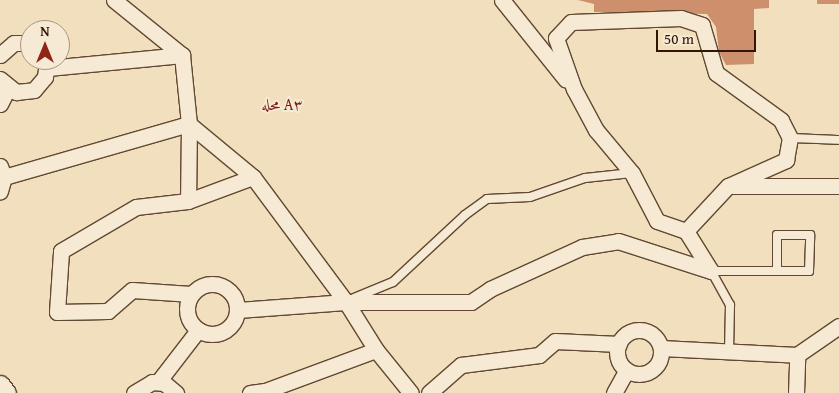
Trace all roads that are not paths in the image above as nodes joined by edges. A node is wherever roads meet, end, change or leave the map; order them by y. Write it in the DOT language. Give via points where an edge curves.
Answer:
graph roads {
  1 [pos="114,0"];
  2 [pos="502,0"];
  3 [pos="20,43"];
  4 [pos="0,53"];
  5 [pos="182,55"];
  6 [pos="70,62"];
  7 [pos="45,70"];
  8 [pos="4,84"];
  9 [pos="574,89"];
  10 [pos="0,104"];
  11 [pos="189,124"];
  12 [pos="790,138"];
  13 [pos="839,140"];
  14 [pos="632,173"];
  15 [pos="253,177"];
  16 [pos="1,178"];
  17 [pos="728,186"];
  18 [pos="839,186"];
  19 [pos="188,201"];
  20 [pos="686,232"];
  21 [pos="711,271"];
  22 [pos="777,271"];
  23 [pos="191,294"];
  24 [pos="346,302"];
  25 [pos="238,310"];
  26 [pos="839,326"];
  27 [pos="198,330"];
  28 [pos="619,344"];
  29 [pos="661,348"];
  30 [pos="376,350"];
  31 [pos="729,352"];
  32 [pos="797,355"];
  33 [pos="627,370"];
  34 [pos="158,382"];
  35 [pos="0,385"];
  36 [pos="6,393"];
  37 [pos="134,393"];
  38 [pos="176,393"];
  39 [pos="250,393"];
  40 [pos="411,393"];
  41 [pos="429,393"];
  42 [pos="614,393"];
  43 [pos="796,393"];
  1 -- 5 [label="street"];
  2 -- 9 [label="street"];
  3 -- 4 [label="street" via="14,43"];
  5 -- 6 [label="street"];
  5 -- 11 [label="street"];
  7 -- 8 [label="street" via="41,84 34,90 25,92"];
  8 -- 10 [label="street"];
  9 -- 12 [label="street" via="556,38 571,22 681,18 702,25 716,73 781,120"];
  9 -- 14 [label="street" via="596,130"];
  11 -- 15 [label="street"];
  11 -- 16 [label="street"];
  11 -- 19 [label="street"];
  12 -- 13 [label="lane"];
  12 -- 17 [label="street" via="786,160"];
  14 -- 20 [label="street" via="657,221"];
  14 -- 24 [label="lane" via="585,178 530,197 487,199 465,215 393,282"];
  15 -- 19 [label="street"];
  15 -- 24 [label="street"];
  17 -- 18 [label="street"];
  17 -- 20 [label="street"];
  19 -- 23 [label="street" via="136,207 60,251 57,312 108,311 132,290"];
  20 -- 21 [label="street"];
  21 -- 22 [label="lane"];
  21 -- 24 [label="street" via="618,242 582,247 490,288 471,302"];
  21 -- 31 [label="lane" via="730,305"];
  22 -- 22 [label="lane" via="809,271 810,235 777,235"];
  23 -- 25 [label="street" via="203,285 218,284 233,294"];
  23 -- 27 [label="street" via="188,316"];
  24 -- 25 [label="street"];
  24 -- 30 [label="street"];
  25 -- 27 [label="street" via="231,326 224,331 215,334"];
  26 -- 32 [label="street"];
  27 -- 34 [label="street"];
  28 -- 29 [label="street" via="628,333 642,330 654,336"];
  28 -- 33 [label="street" via="619,358"];
  28 -- 41 [label="street" via="555,340 539,354 461,364"];
  29 -- 31 [label="street"];
  29 -- 33 [label="street" via="658,362 649,371"];
  30 -- 39 [label="street" via="265,391"];
  30 -- 40 [label="street"];
  31 -- 32 [label="street"];
  32 -- 43 [label="street"];
  33 -- 42 [label="street"];
  34 -- 37 [label="street" via="146,384"];
  34 -- 38 [label="street" via="164,382"];
  35 -- 36 [label="street"];
}
